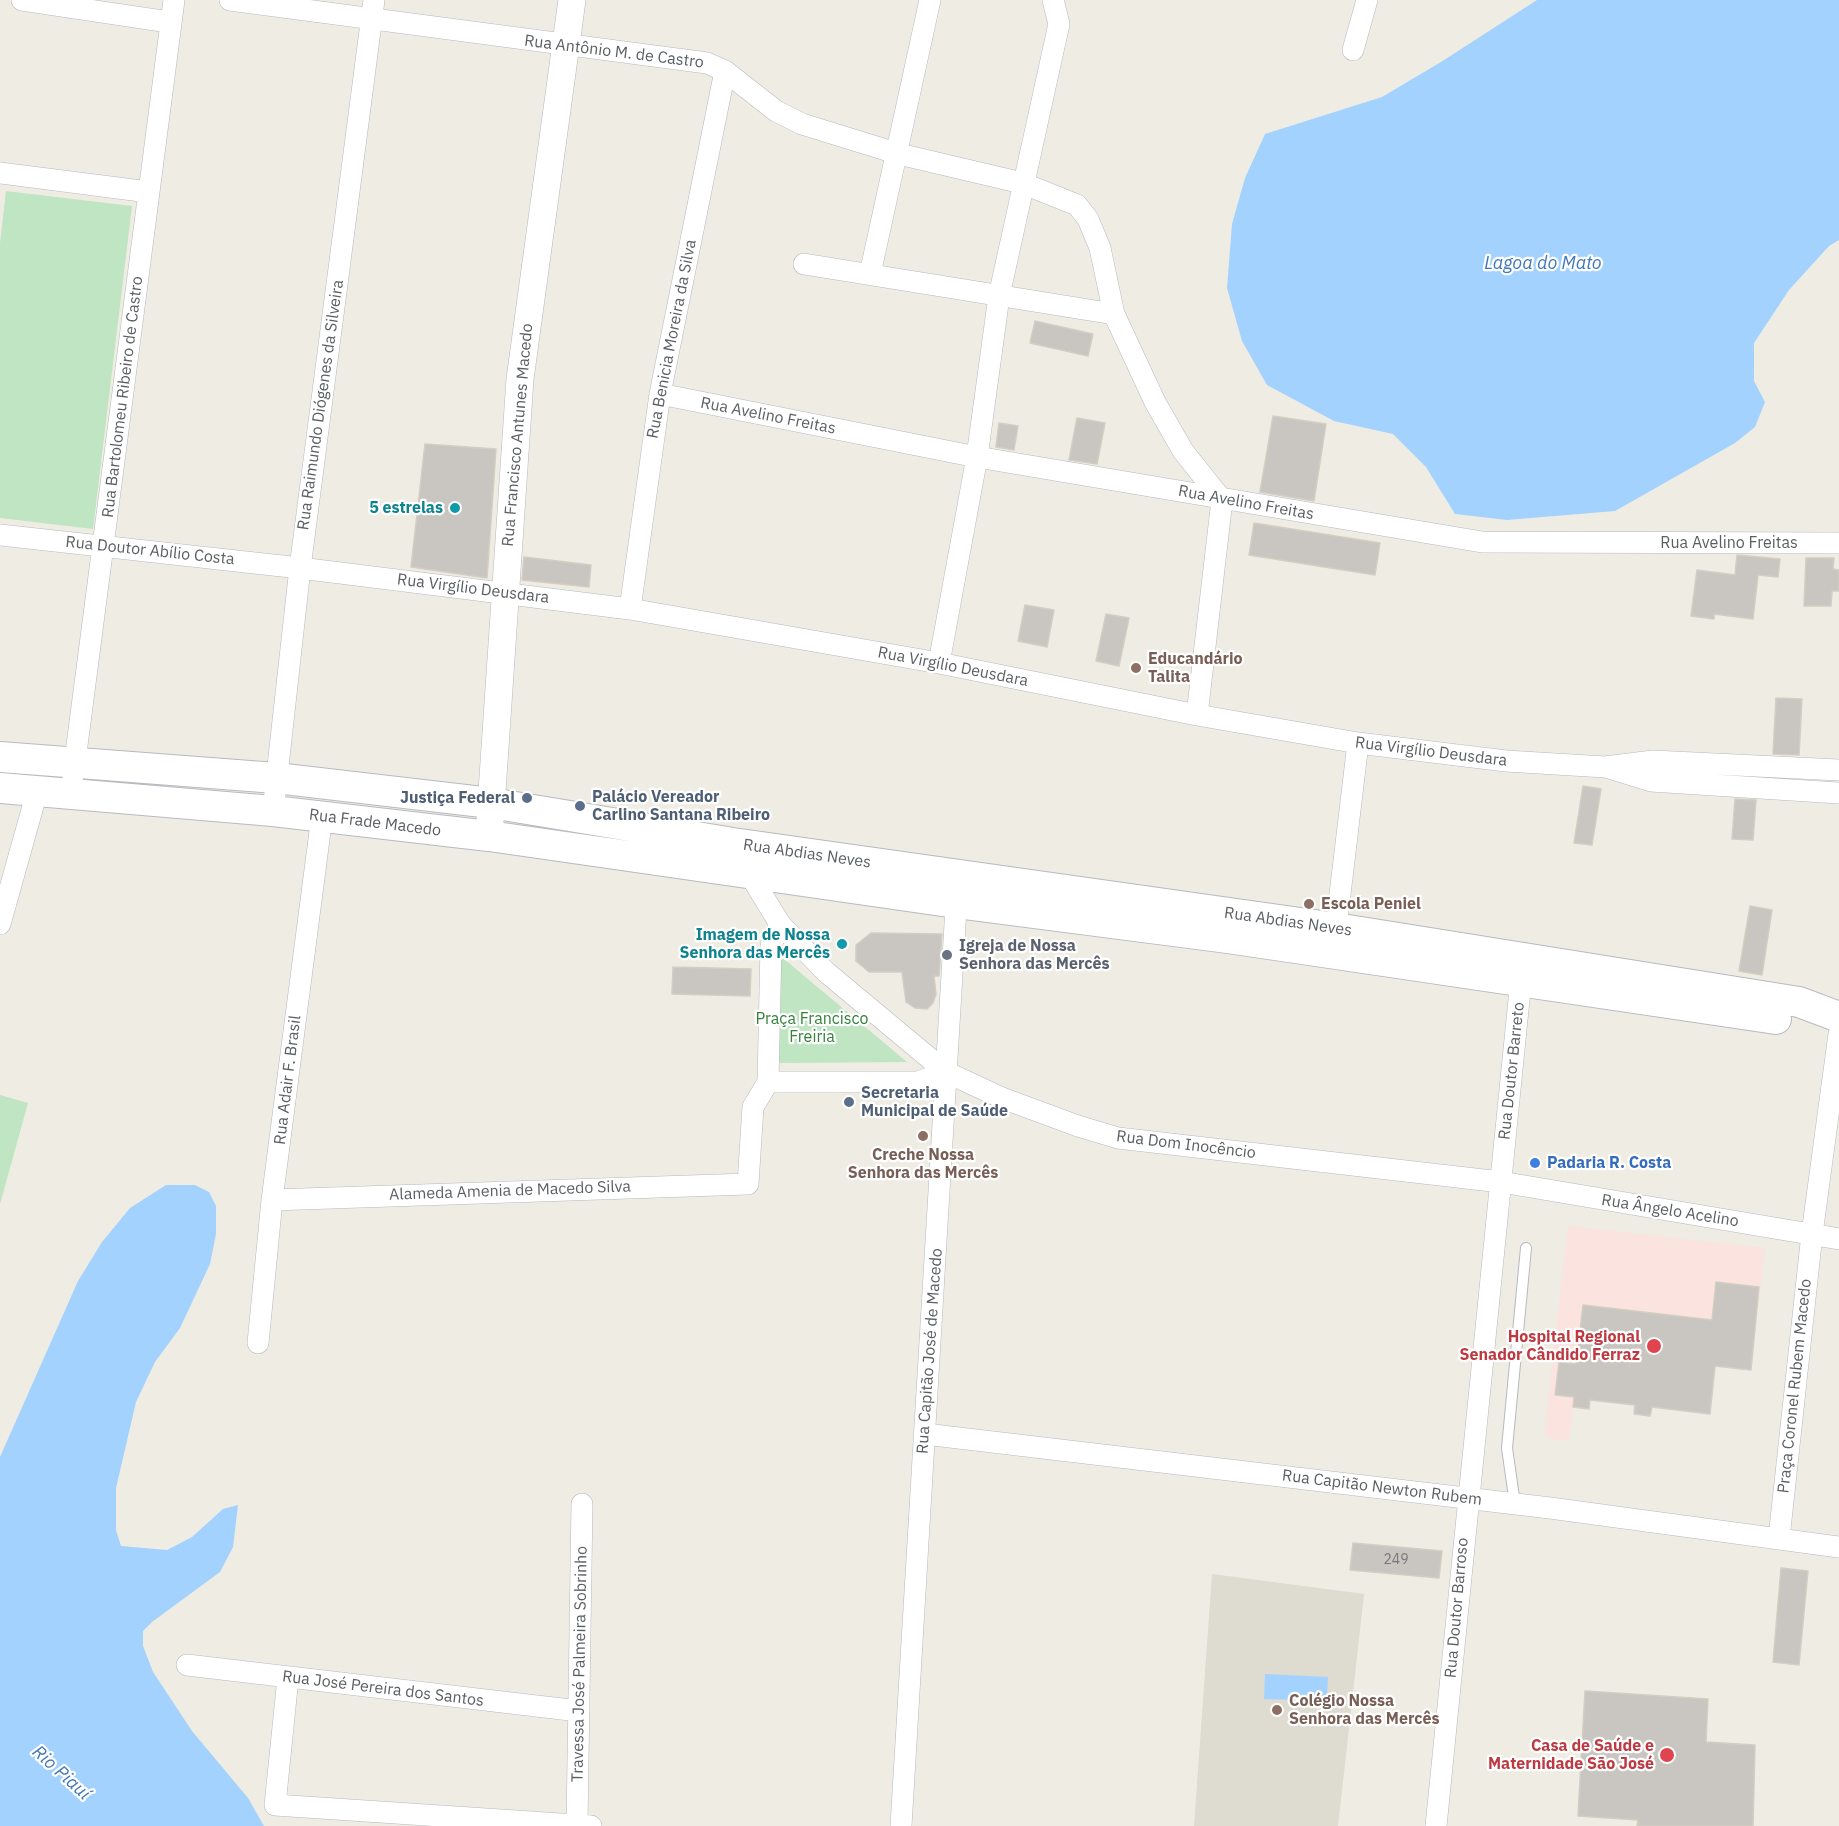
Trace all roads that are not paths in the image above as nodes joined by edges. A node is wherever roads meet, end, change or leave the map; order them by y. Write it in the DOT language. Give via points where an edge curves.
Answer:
graph roads {
  1 [pos="22,0"];
  2 [pos="174,0"];
  3 [pos="230,0"];
  4 [pos="572,0"];
  5 [pos="930,0"];
  6 [pos="1053,0"];
  7 [pos="1367,0"];
  8 [pos="373,10"];
  9 [pos="169,22"];
  10 [pos="566,46"];
  11 [pos="1353,50"];
  12 [pos="725,71"];
  13 [pos="898,154"];
  14 [pos="0,173"];
  15 [pos="1022,183"];
  16 [pos="149,192"];
  17 [pos="804,264"];
  18 [pos="870,274"];
  19 [pos="999,296"];
  20 [pos="1114,314"];
  21 [pos="660,394"];
  22 [pos="977,457"];
  23 [pos="1222,500"];
  24 [pos="0,535"];
  25 [pos="1839,543"];
  26 [pos="104,547"];
  27 [pos="300,568"];
  28 [pos="506,593"];
  29 [pos="630,609"];
  30 [pos="939,663"];
  31 [pos="1197,715"];
  32 [pos="1358,744"];
  33 [pos="0,757"];
  34 [pos="75,762"];
  35 [pos="1605,767"];
  36 [pos="1839,770"];
  37 [pos="276,778"];
  38 [pos="0,788"];
  39 [pos="37,792"];
  40 [pos="1839,793"];
  41 [pos="70,794"];
  42 [pos="491,803"];
  43 [pos="273,811"];
  44 [pos="322,816"];
  45 [pos="489,836"];
  46 [pos="733,843"];
  47 [pos="748,873"];
  48 [pos="957,890"];
  49 [pos="0,924"];
  50 [pos="780,924"];
  51 [pos="1230,926"];
  52 [pos="1336,928"];
  53 [pos="1522,971"];
  54 [pos="1839,1018"];
  55 [pos="1839,1034"];
  56 [pos="946,1072"];
  57 [pos="768,1082"];
  58 [pos="1501,1182"];
  59 [pos="272,1200"];
  60 [pos="1812,1234"];
  61 [pos="1839,1239"];
  62 [pos="1526,1248"];
  63 [pos="258,1343"];
  64 [pos="925,1434"];
  65 [pos="1467,1498"];
  66 [pos="582,1504"];
  67 [pos="1515,1504"];
  68 [pos="1779,1538"];
  69 [pos="1839,1547"];
  70 [pos="187,1665"];
  71 [pos="288,1678"];
  72 [pos="579,1712"];
  73 [pos="584,1825"];
  74 [pos="901,1826"];
  75 [pos="1436,1826"];
  1 -- 9 [label="street"];
  2 -- 9 [label="street, Rua Bartolomeu Ribeiro de Castro"];
  3 -- 8 [label="street, Rua Antônio M. de Castro"];
  4 -- 10 [label="street, Rua Francisco Antunes Macedo"];
  5 -- 13 [label="street"];
  6 -- 15 [label="street" via="1059,24"];
  7 -- 11 [label="street"];
  8 -- 10 [label="street, Rua Antônio M. de Castro"];
  8 -- 27 [label="street, Rua Raimundo Diógenes da Silveira"];
  9 -- 16 [label="street, Rua Bartolomeu Ribeiro de Castro"];
  10 -- 12 [label="street, Rua Antônio M. de Castro" via="707,63"];
  10 -- 28 [label="street, Rua Francisco Antunes Macedo" via="520,379"];
  12 -- 13 [label="street, Rua Antônio M. de Castro" via="776,111 802,124"];
  12 -- 21 [label="street, Rua Benicia Moreira da Silva"];
  13 -- 15 [label="street, Rua Antônio M. de Castro"];
  13 -- 18 [label="street"];
  14 -- 16 [label="street"];
  15 -- 19 [label="street"];
  15 -- 20 [label="street, Rua Antônio M. de Castro" via="1077,205 1088,219 1100,248"];
  16 -- 26 [label="street, Rua Bartolomeu Ribeiro de Castro"];
  17 -- 18 [label="street"];
  18 -- 19 [label="street"];
  19 -- 20 [label="street"];
  19 -- 22 [label="street"];
  20 -- 23 [label="street" via="1183,451"];
  21 -- 22 [label="street, Rua Avelino Freitas"];
  21 -- 29 [label="street, Rua Benicia Moreira da Silva"];
  22 -- 23 [label="street, Rua Avelino Freitas"];
  22 -- 30 [label="street"];
  23 -- 25 [label="street, Rua Avelino Freitas" via="1482,542"];
  23 -- 31 [label="street"];
  24 -- 26 [label="street, Rua Doutor Abílio Costa"];
  26 -- 27 [label="street, Rua Doutor Abílio Costa"];
  26 -- 34 [label="street, Rua Bartolomeu Ribeiro de Castro"];
  27 -- 28 [label="street, Rua Virgílio Deusdara"];
  27 -- 37 [label="street, Rua Raimundo Diógenes da Silveira"];
  28 -- 29 [label="street, Rua Virgílio Deusdara"];
  28 -- 42 [label="street, Rua Francisco Antunes Macedo"];
  29 -- 30 [label="street, Rua Virgílio Deusdara"];
  30 -- 31 [label="street, Rua Virgílio Deusdara"];
  31 -- 32 [label="street, Rua Virgílio Deusdara"];
  32 -- 35 [label="street, Rua Virgílio Deusdara" via="1506,761"];
  32 -- 52 [label="street"];
  33 -- 34 [label="main road, Rua Frade Macedo"];
  34 -- 37 [label="main road, Rua Frade Macedo"];
  34 -- 41 [label="street, Rua Bartolomeu Ribeiro de Castro"];
  35 -- 36 [label="street, Rua Virgílio Deusdara" via="1653,761"];
  35 -- 40 [label="street, Rua Virgílio Deusdara" via="1651,781"];
  37 -- 42 [label="main road, Rua Frade Macedo"];
  37 -- 43 [label="street, Rua Raimundo Diógenes da Silveira"];
  38 -- 39 [label="main road, Rua Frade Macedo"];
  39 -- 41 [label="main road, Rua Frade Macedo"];
  39 -- 49 [label="street"];
  41 -- 43 [label="main road, Rua Frade Macedo"];
  42 -- 45 [label="street, Rua Francisco Antunes Macedo"];
  42 -- 46 [label="main road, Rua Frade Macedo"];
  43 -- 44 [label="main road, Rua Frade Macedo"];
  44 -- 45 [label="main road, Rua Frade Macedo"];
  44 -- 59 [label="street, Rua Adair F. Brasil"];
  45 -- 47 [label="main road, Rua Frade Macedo"];
  46 -- 47 [label="street, Rua Dom Inocêncio"];
  46 -- 48 [label="main road, Rua Abdias Neves"];
  47 -- 48 [label="main road, Rua Abdias Neves"];
  47 -- 50 [label="street, Rua Dom Inocêncio"];
  48 -- 51 [label="main road, Rua Abdias Neves"];
  48 -- 56 [label="street, Rua Capitão José de Macedo"];
  50 -- 56 [label="street, Rua Dom Inocêncio" via="826,972"];
  50 -- 57 [label="street" via="771,945"];
  51 -- 52 [label="main road, Rua Abdias Neves"];
  51 -- 53 [label="main road, Rua Abdias Neves"];
  52 -- 53 [label="main road, Rua Abdias Neves"];
  53 -- 54 [label="main road, Rua Abdias Neves" via="1607,984 1799,1002"];
  53 -- 58 [label="street, Rua Doutor Barreto"];
  55 -- 60 [label="street, Praça Coronel Rubem Macedo"];
  56 -- 57 [label="street" via="918,1082"];
  56 -- 58 [label="street, Rua Dom Inocêncio" via="1002,1098 1118,1138"];
  56 -- 64 [label="street, Rua Capitão José de Macedo"];
  57 -- 59 [label="street, Alameda Amenia de Macedo Silva" via="753,1107 748,1184"];
  58 -- 60 [label="street, Rua Ângelo Acelino"];
  58 -- 65 [label="street"];
  59 -- 63 [label="street, Rua Adair F. Brasil"];
  60 -- 61 [label="street, Rua Ângelo Acelino"];
  60 -- 68 [label="street, Praça Coronel Rubem Macedo"];
  62 -- 67 [label="lane" via="1507,1448"];
  64 -- 65 [label="street, Rua Capitão Newton Rubem"];
  64 -- 74 [label="street, Rua Capitão José de Macedo"];
  65 -- 67 [label="street, Rua Capitão Newton Rubem"];
  65 -- 75 [label="street, Rua Doutor Barroso"];
  66 -- 72 [label="street, Travessa José Palmeira Sobrinho"];
  67 -- 68 [label="street, Rua Capitão Newton Rubem"];
  68 -- 69 [label="street, Rua Capitão Newton Rubem"];
  70 -- 71 [label="street, Rua José Pereira dos Santos"];
  71 -- 72 [label="street, Rua José Pereira dos Santos"];
  71 -- 73 [label="street" via="275,1805"];
  72 -- 73 [label="street, Travessa José Palmeira Sobrinho"];
}
